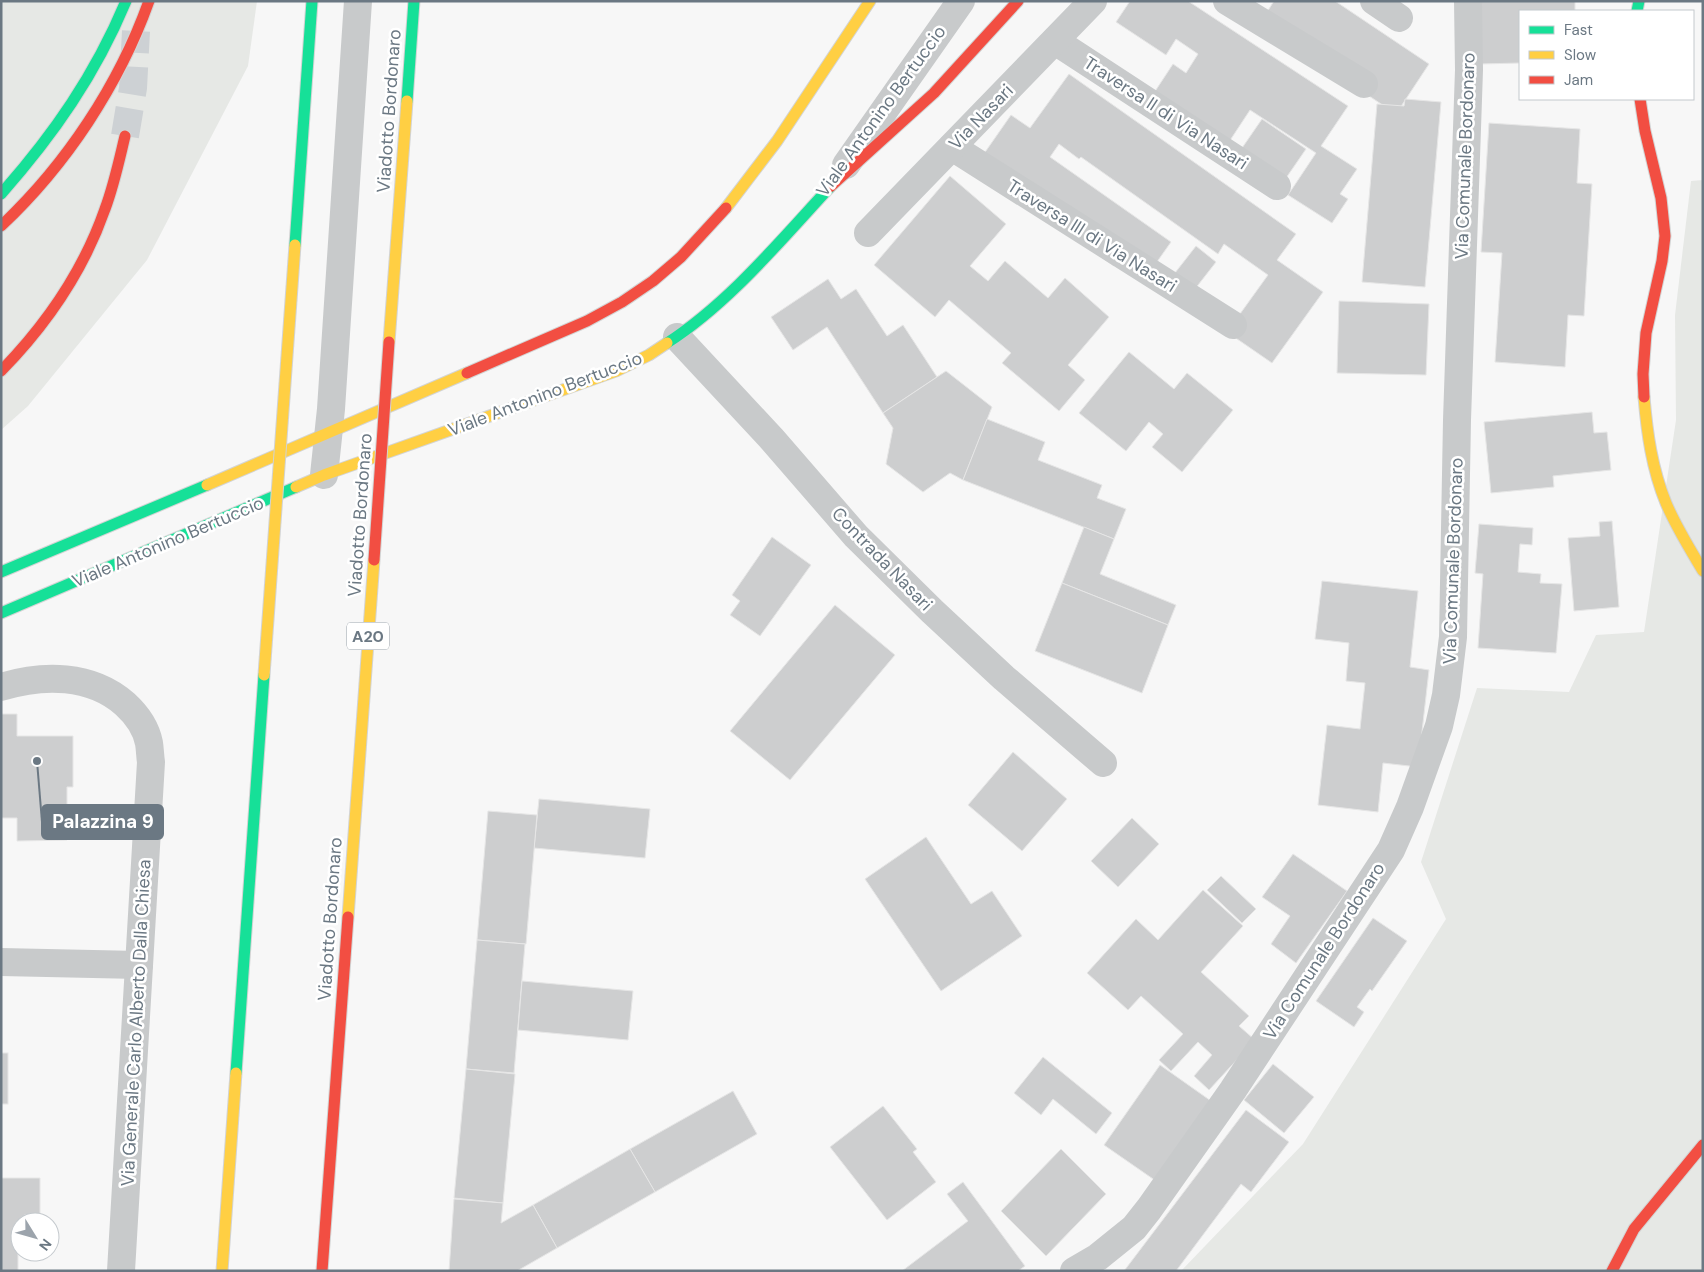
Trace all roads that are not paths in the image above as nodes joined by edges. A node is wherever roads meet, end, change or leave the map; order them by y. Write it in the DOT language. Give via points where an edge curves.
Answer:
graph roads {
  1 [pos="126,1"];
  2 [pos="149,1"];
  3 [pos="312,1"];
  4 [pos="358,1"];
  5 [pos="372,1"];
  6 [pos="414,1"];
  7 [pos="870,1"];
  8 [pos="961,1"];
  9 [pos="1018,1"];
  10 [pos="1093,1"];
  11 [pos="1227,1"];
  12 [pos="1374,1"];
  13 [pos="1450,1"];
  14 [pos="1468,1"];
  15 [pos="1399,18"];
  16 [pos="1055,41"];
  17 [pos="355,46"];
  18 [pos="1468,70"];
  19 [pos="1364,84"];
  20 [pos="1640,100"];
  21 [pos="125,136"];
  22 [pos="952,148"];
  23 [pos="835,181"];
  24 [pos="1277,186"];
  25 [pos="1,194"];
  26 [pos="1,226"];
  27 [pos="868,233"];
  28 [pos="1233,325"];
  29 [pos="677,337"];
  30 [pos="1,371"];
  31 [pos="328,434"];
  32 [pos="324,476"];
  33 [pos="1703,570"];
  34 [pos="1,572"];
  35 [pos="1,613"];
  36 [pos="1,687"];
  37 [pos="1103,763"];
  38 [pos="1,962"];
  39 [pos="139,965"];
  40 [pos="1703,1145"];
  41 [pos="121,1271"];
  42 [pos="222,1271"];
  43 [pos="322,1271"];
  44 [pos="1074,1271"];
  45 [pos="1612,1271"];
  1 -- 25 [label="main road" via="91,76 48,139"];
  2 -- 26 [label="main road" via="127,58 108,91 40,186"];
  3 -- 42 [label="main road, bridge"];
  4 -- 17 [label="street"];
  5 -- 17 [label="street"];
  6 -- 43 [label="main road, Viadotto Bordonaro / A20, bridge"];
  7 -- 31 [label="main road, Viale Antonino Bertuccio" via="736,196 665,273 612,309"];
  8 -- 23 [label="street, Viale Antonino Bertuccio"];
  9 -- 23 [label="main road" via="934,93"];
  10 -- 16 [label="street, Via Nasari"];
  11 -- 19 [label="street"];
  12 -- 15 [label="street"];
  13 -- 18 [label="street" via="1449,51"];
  14 -- 18 [label="street, Via Comunale Bordonaro"];
  16 -- 22 [label="street, Via Nasari"];
  16 -- 24 [label="street, Traversa II di Via Nasari"];
  17 -- 31 [label="street"];
  18 -- 44 [label="street, Via Comunale Bordonaro" via="1453,637 1439,726 1391,850 1232,1090 1134,1228 1098,1257"];
  20 -- 33 [label="main road" via="1664,225 1662,259 1643,357 1649,444 1664,500"];
  21 -- 30 [label="main road" via="103,217 89,250 65,294 38,331"];
  22 -- 27 [label="street, Via Nasari"];
  22 -- 28 [label="street, Traversa III di Via Nasari"];
  23 -- 29 [label="main road, Viale Antonino Bertuccio" via="732,290"];
  29 -- 32 [label="main road, Viale Antonino Bertuccio" via="616,371"];
  29 -- 37 [label="street, Contrada Nasari" via="856,536 1004,678"];
  31 -- 32 [label="street"];
  31 -- 34 [label="main road, Viale Antonino Bertuccio"];
  32 -- 35 [label="main road, Viale Antonino Bertuccio"];
  36 -- 39 [label="street, Via Generale Carlo Alberto Dalla Chiesa" via="31,680 80,680 115,695 142,723 151,762"];
  38 -- 39 [label="street"];
  39 -- 41 [label="street, Via Generale Carlo Alberto Dalla Chiesa"];
  40 -- 45 [label="main road" via="1634,1228"];
}
